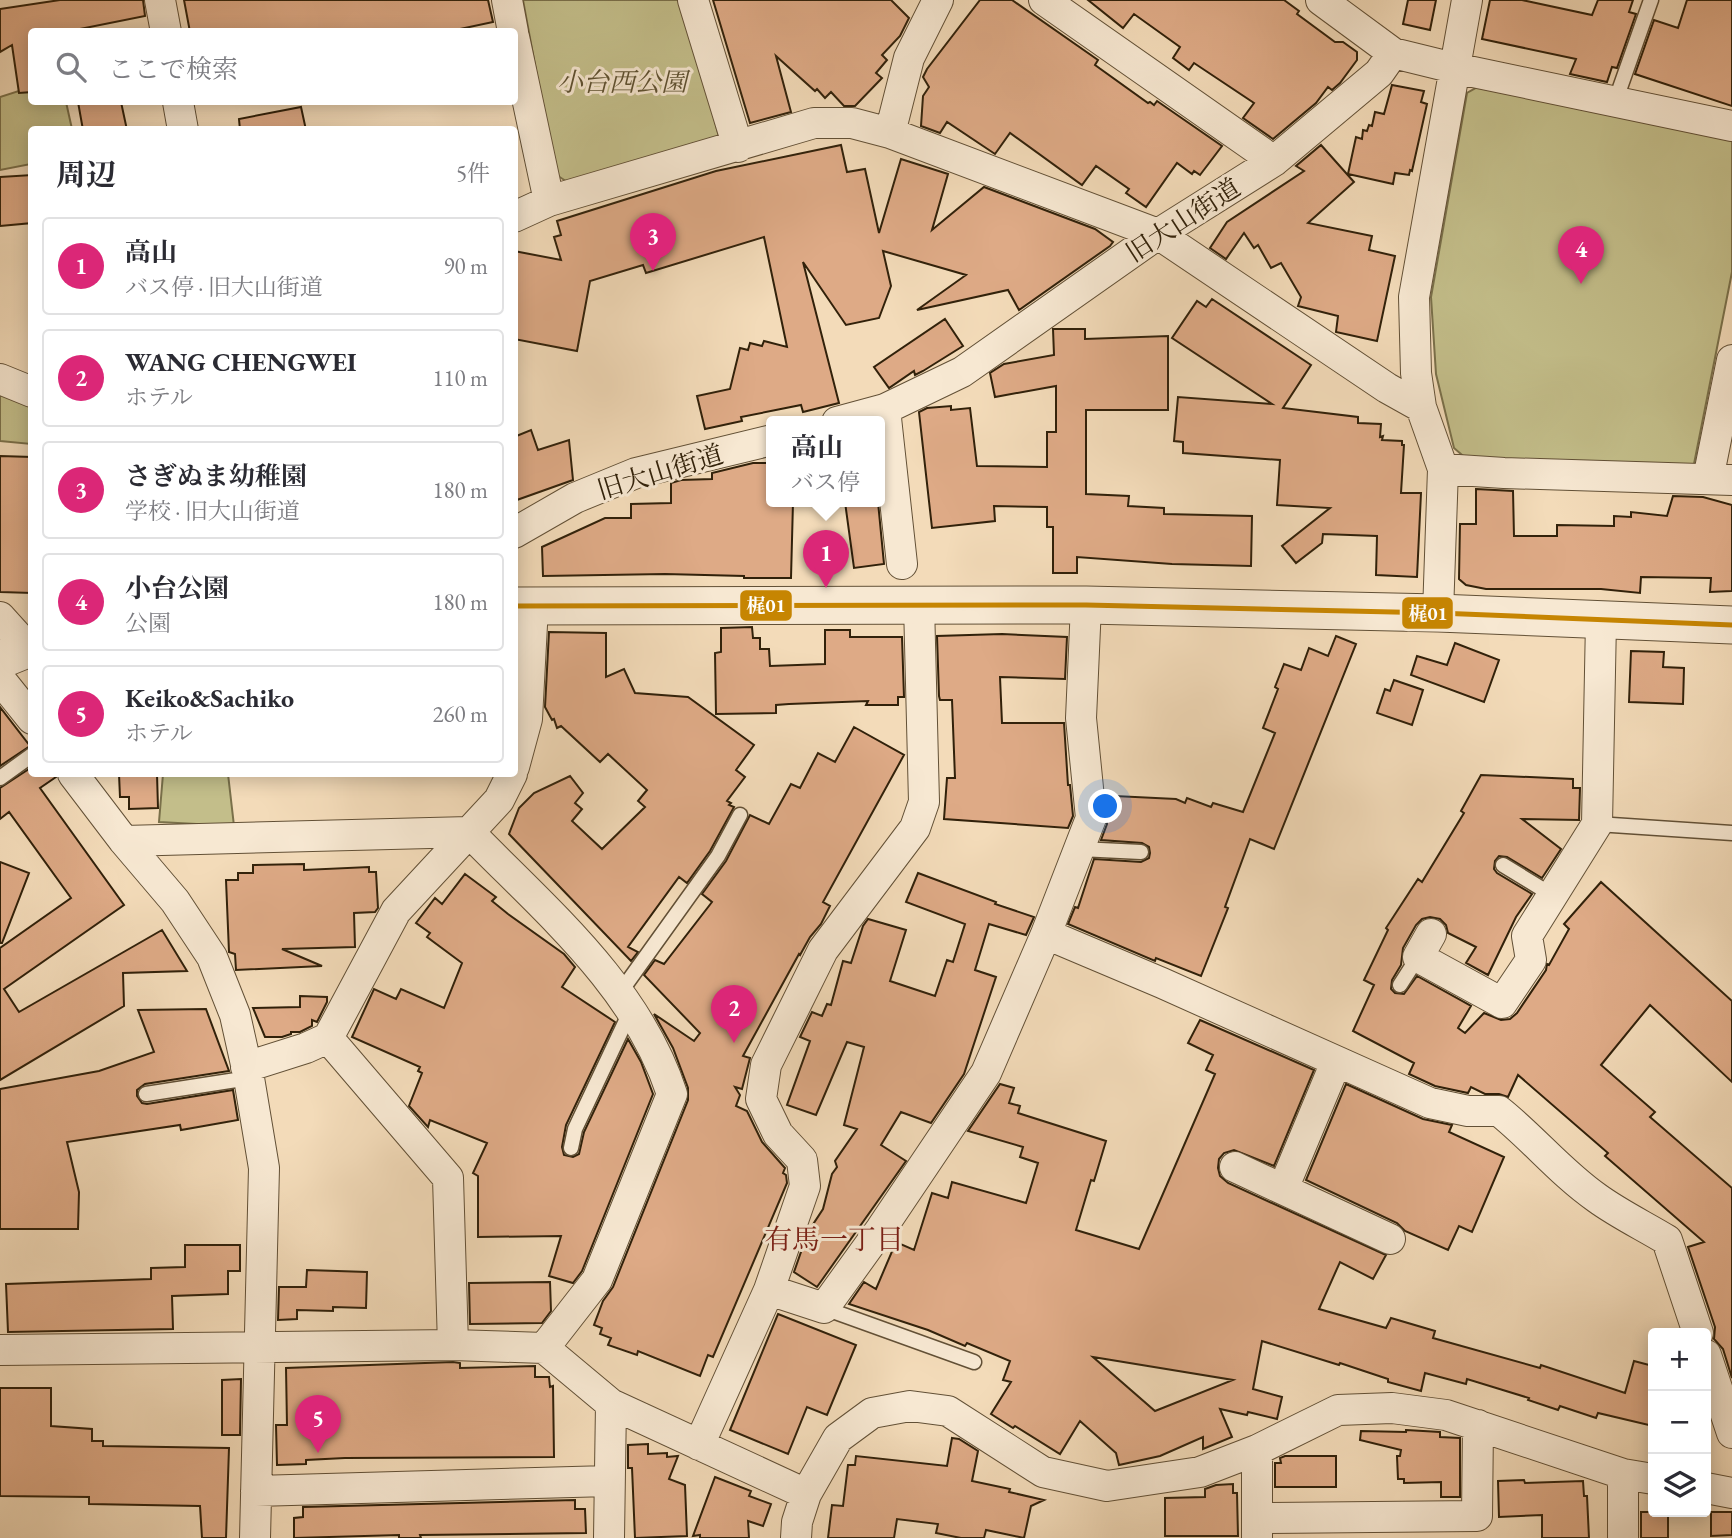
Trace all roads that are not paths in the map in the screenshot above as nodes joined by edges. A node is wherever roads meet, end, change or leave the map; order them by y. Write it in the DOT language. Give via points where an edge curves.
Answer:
graph roads {
  1 [pos="160,0"];
  2 [pos="507,0"];
  3 [pos="693,0"];
  4 [pos="938,0"];
  5 [pos="1044,0"];
  6 [pos="1321,0"];
  7 [pos="1467,0"];
  8 [pos="1651,0"];
  9 [pos="165,28"];
  10 [pos="512,28"];
  11 [pos="1394,53"];
  12 [pos="518,56"];
  13 [pos="1454,68"];
  14 [pos="1615,102"];
  15 [pos="179,105"];
  16 [pos="182,126"];
  17 [pos="1732,127"];
  18 [pos="890,133"];
  19 [pos="738,147"];
  20 [pos="1274,162"];
  21 [pos="549,201"];
  22 [pos="518,215"];
  23 [pos="1158,234"];
  24 [pos="1732,360"];
  25 [pos="0,379"];
  26 [pos="28,390"];
  27 [pos="1421,407"];
  28 [pos="885,409"];
  29 [pos="859,416"];
  30 [pos="766,441"];
  31 [pos="1443,468"];
  32 [pos="1720,480"];
  33 [pos="518,531"];
  34 [pos="902,564"];
  35 [pos="919,604"];
  36 [pos="1086,605"];
  37 [pos="524,606"];
  38 [pos="1438,613"];
  39 [pos="0,617"];
  40 [pos="1601,621"];
  41 [pos="1732,625"];
  42 [pos="20,652"];
  43 [pos="0,679"];
  44 [pos="28,714"];
  45 [pos="518,752"];
  46 [pos="28,758"];
  47 [pos="75,777"];
  48 [pos="510,777"];
  49 [pos="0,778"];
  50 [pos="740,815"];
  51 [pos="1597,824"];
  52 [pos="470,832"];
  53 [pos="1732,833"];
  54 [pos="124,841"];
  55 [pos="1080,849"];
  56 [pos="1141,852"];
  57 [pos="1503,865"];
  58 [pos="1552,895"];
  59 [pos="1045,934"];
  60 [pos="1424,945"];
  61 [pos="1400,985"];
  62 [pos="625,1001"];
  63 [pos="328,1038"];
  64 [pos="1336,1062"];
  65 [pos="247,1072"];
  66 [pos="146,1094"];
  67 [pos="570,1148"];
  68 [pos="1235,1167"];
  69 [pos="1283,1189"];
  70 [pos="1390,1239"];
  71 [pos="769,1290"];
  72 [pos="824,1308"];
  73 [pos="1697,1328"];
  74 [pos="453,1345"];
  75 [pos="260,1347"];
  76 [pos="544,1348"];
  77 [pos="0,1350"];
  78 [pos="974,1362"];
  79 [pos="1711,1370"];
  80 [pos="611,1404"];
  81 [pos="1478,1425"];
  82 [pos="1732,1433"];
  83 [pos="699,1445"];
  84 [pos="1257,1450"];
  85 [pos="1623,1474"];
  86 [pos="1648,1478"];
  87 [pos="610,1481"];
  88 [pos="1711,1489"];
  89 [pos="256,1491"];
  90 [pos="1732,1493"];
  91 [pos="806,1494"];
  92 [pos="1257,1528"];
  93 [pos="255,1538"];
  94 [pos="609,1538"];
  95 [pos="796,1538"];
  96 [pos="1623,1538"];
  1 -- 9 [label="street"];
  2 -- 10 [label="street"];
  3 -- 19 [label="street"];
  4 -- 18 [label="street" via="909,58"];
  5 -- 20 [label="street"];
  6 -- 11 [label="street"];
  7 -- 13 [label="street"];
  8 -- 14 [label="lane"];
  11 -- 13 [label="street"];
  11 -- 20 [label="street, 旧大山街道" via="1379,73"];
  12 -- 21 [label="street"];
  13 -- 14 [label="street"];
  13 -- 27 [label="street" via="1414,297"];
  14 -- 17 [label="street"];
  15 -- 16 [label="street"];
  18 -- 19 [label="street" via="852,122 814,123"];
  18 -- 23 [label="street"];
  19 -- 21 [label="street"];
  20 -- 23 [label="street, 旧大山街道"];
  21 -- 22 [label="street"];
  23 -- 27 [label="street"];
  23 -- 28 [label="street, 旧大山街道" via="962,372"];
  24 -- 32 [label="street"];
  25 -- 26 [label="street"];
  27 -- 31 [label="street"];
  28 -- 29 [label="street, 旧大山街道"];
  28 -- 34 [label="street"];
  30 -- 33 [label="street, 旧大山街道" via="636,473 575,498"];
  31 -- 32 [label="street"];
  31 -- 38 [label="street"];
  35 -- 36 [label="street"];
  35 -- 37 [label="street"];
  35 -- 71 [label="street" via="924,803 915,828 823,950 765,1065 761,1099 778,1133 802,1160 805,1186"];
  36 -- 38 [label="street"];
  36 -- 55 [label="street" via="1081,718 1091,818"];
  37 -- 45 [label="street" via="527,719"];
  38 -- 40 [label="street"];
  39 -- 42 [label="street"];
  40 -- 41 [label="street"];
  40 -- 51 [label="street"];
  43 -- 44 [label="street"];
  46 -- 49 [label="lane"];
  47 -- 54 [label="street"];
  48 -- 52 [label="street" via="499,800"];
  50 -- 62 [label="lane"];
  51 -- 53 [label="lane"];
  51 -- 58 [label="street"];
  52 -- 54 [label="street"];
  52 -- 62 [label="street" via="591,956"];
  52 -- 63 [label="street" via="396,911"];
  54 -- 65 [label="street" via="175,901 212,957 235,1015"];
  55 -- 56 [label="lane"];
  55 -- 59 [label="street"];
  57 -- 58 [label="lane"];
  58 -- 60 [label="street" via="1527,936 1531,960 1502,1003"];
  59 -- 64 [label="street"];
  59 -- 72 [label="street" via="986,1073"];
  60 -- 61 [label="lane"];
  62 -- 67 [label="lane"];
  62 -- 76 [label="street" via="662,1062 671,1094 597,1280"];
  63 -- 65 [label="street"];
  63 -- 74 [label="street" via="448,1178"];
  64 -- 69 [label="street"];
  64 -- 73 [label="street" via="1430,1103 1468,1111 1499,1111 1596,1198 1667,1240"];
  65 -- 66 [label="lane"];
  65 -- 75 [label="street" via="264,1168"];
  68 -- 69 [label="street"];
  69 -- 70 [label="street"];
  71 -- 72 [label="street"];
  71 -- 83 [label="street"];
  72 -- 78 [label="lane"];
  74 -- 75 [label="street"];
  74 -- 76 [label="street"];
  75 -- 77 [label="street"];
  75 -- 89 [label="street"];
  76 -- 80 [label="street"];
  79 -- 82 [label="street"];
  80 -- 83 [label="street"];
  80 -- 87 [label="street"];
  81 -- 84 [label="street" via="1446,1415 1392,1408 1338,1410"];
  81 -- 85 [label="street"];
  81 -- 92 [label="street" via="1477,1516"];
  83 -- 91 [label="street"];
  84 -- 91 [label="street" via="1200,1472 1107,1486 1043,1472 948,1411 910,1406 872,1413 838,1438"];
  84 -- 92 [label="street"];
  85 -- 86 [label="street"];
  85 -- 96 [label="street"];
  87 -- 89 [label="street"];
  87 -- 94 [label="street"];
  88 -- 90 [label="street"];
  89 -- 93 [label="street"];
  91 -- 95 [label="street"];
}
